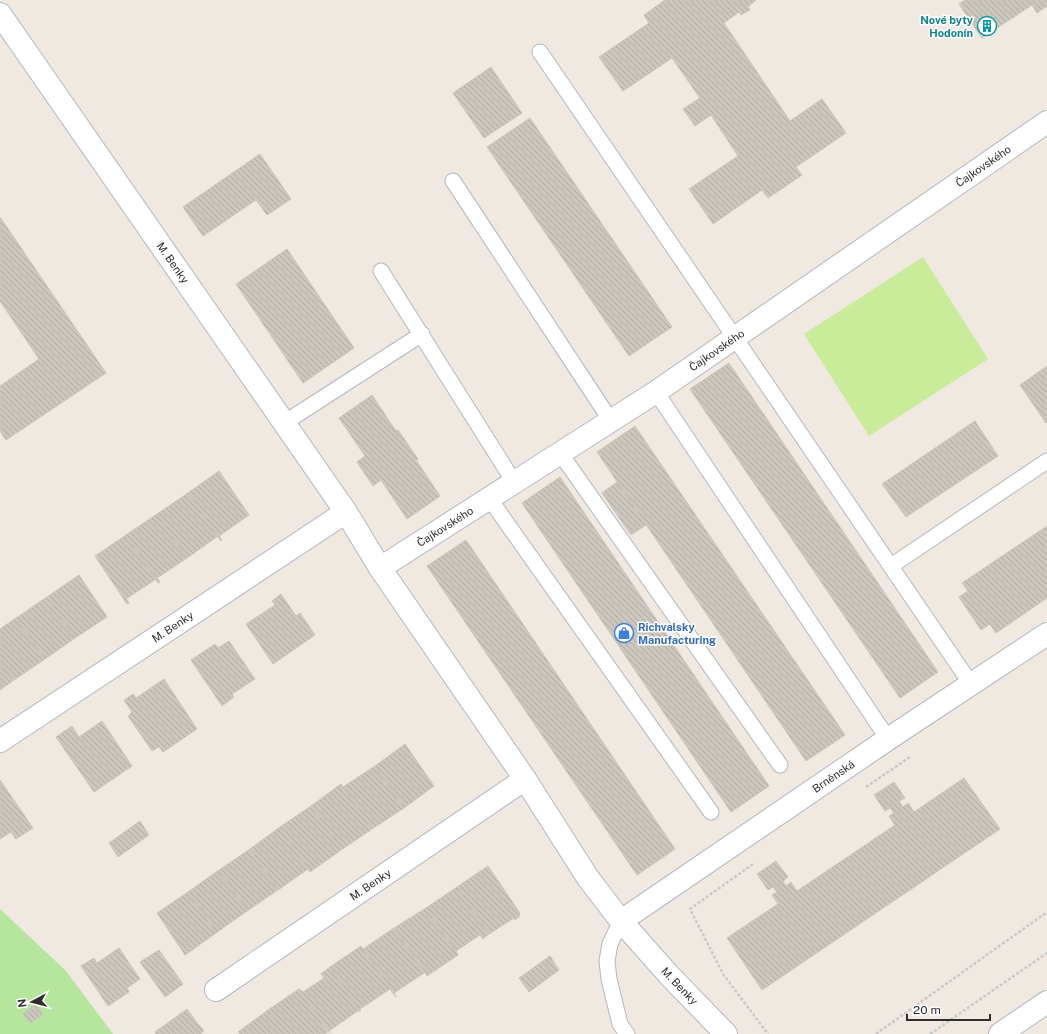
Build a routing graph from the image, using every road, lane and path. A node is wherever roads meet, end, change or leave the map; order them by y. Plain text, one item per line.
1 (0, 14) edge
2 (540, 52) dead end
3 (1047, 122) edge
4 (453, 181) dead end
5 (381, 271) dead end
6 (422, 334) junction
7 (734, 338) junction
8 (656, 392) junction
9 (611, 421) junction
10 (284, 423) junction
11 (560, 453) junction
12 (1047, 461) edge
13 (514, 482) junction
14 (490, 498) junction
15 (346, 512) junction
16 (891, 566) junction
17 (380, 568) junction
18 (1047, 634) edge
19 (971, 684) junction
20 (888, 739) junction
21 (0, 741) edge
22 (780, 765) dead end
23 (525, 779) junction
24 (711, 812) dead end
25 (690, 910) dead end
26 (1047, 912) edge
27 (621, 921) junction
28 (1047, 954) edge
29 (216, 990) dead end
30 (1047, 1002) edge
31 (627, 1034) edge
32 (726, 1034) edge
33 (768, 1034) edge
34 (876, 1034) edge
35 (930, 1034) edge
36 (1000, 1034) edge

1 - 10 street, M. Benky
2 - 7 lane
3 - 7 street, Čajkovského
4 - 9 lane
5 - 6 lane
6 - 10 lane
6 - 13 lane
7 - 8 street, Čajkovského
7 - 16 lane
8 - 9 street, Čajkovského
8 - 20 lane
9 - 11 street, Čajkovského
10 - 15 street, M. Benky
11 - 13 street, Čajkovského
11 - 22 lane
12 - 16 lane
13 - 14 street, Čajkovského
14 - 17 street, Čajkovského
14 - 24 lane
15 - 17 street, M. Benky
15 - 21 street, M. Benky
16 - 19 lane
17 - 23 street, M. Benky
18 - 19 street, Brněnská
19 - 20 street, Brněnská
20 - 27 street, Brněnská
23 - 27 street, M. Benky
23 - 29 street, M. Benky
25 - 33 path
26 - 34 path
27 - 31 lane
27 - 32 street, M. Benky
28 - 35 path
30 - 36 street

